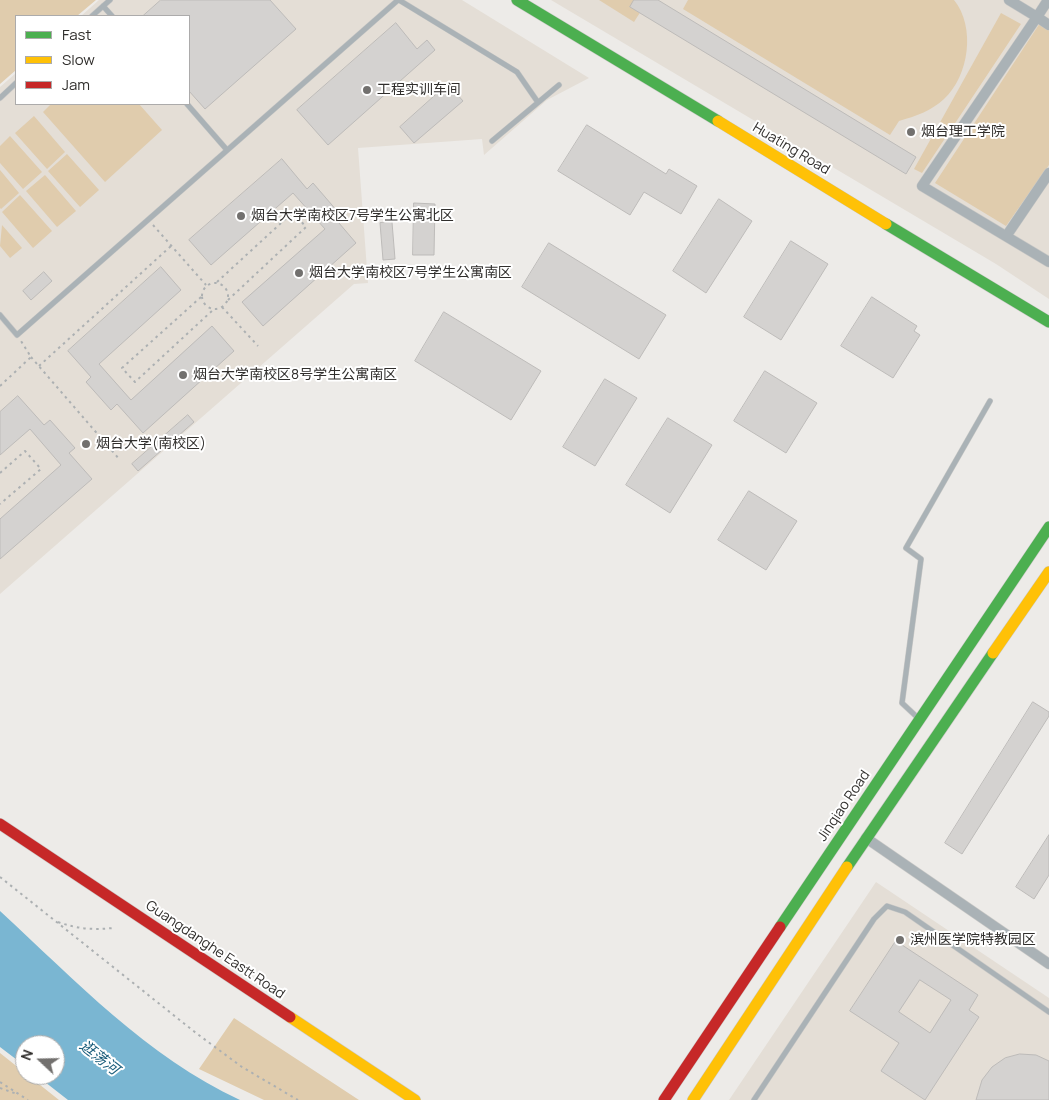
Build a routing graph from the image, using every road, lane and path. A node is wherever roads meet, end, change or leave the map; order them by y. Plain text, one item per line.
1 (110, 0) edge
2 (398, 0) edge
3 (517, 0) edge
4 (1009, 0) edge
5 (1048, 0) edge
6 (103, 6) junction
7 (93, 15) edge
8 (111, 15) edge
9 (1037, 17) junction
10 (1049, 25) edge
11 (15, 84) edge
12 (559, 86) dead end
13 (0, 98) edge
14 (537, 101) junction
15 (188, 105) edge
16 (492, 142) dead end
17 (227, 150) junction
18 (1049, 173) edge
19 (148, 220) junction
20 (1007, 235) junction
21 (171, 246) junction
22 (1049, 262) edge
23 (217, 282) junction
24 (206, 285) junction
25 (201, 297) junction
26 (228, 300) junction
27 (222, 306) junction
28 (214, 309) junction
29 (0, 315) edge
30 (1049, 322) edge
31 (17, 335) junction
32 (258, 346) dead end
33 (31, 357) junction
34 (39, 366) junction
35 (0, 386) edge
36 (990, 401) dead end
37 (120, 460) dead end
38 (0, 473) edge
39 (0, 504) edge
40 (1049, 527) edge
41 (1049, 572) edge
42 (920, 720) junction
43 (0, 824) edge
44 (866, 838) junction
45 (0, 877) edge
46 (56, 922) junction
47 (113, 928) dead end
48 (1049, 964) edge
49 (1049, 1012) edge
50 (0, 1082) edge
51 (0, 1088) edge
52 (22, 1096) junction
53 (28, 1100) edge
54 (298, 1100) edge
55 (414, 1100) edge
56 (664, 1100) edge
57 (693, 1100) edge
58 (754, 1100) edge

1 - 6 lane
2 - 14 lane
2 - 17 lane
3 - 30 street, Huating Road
4 - 9 street
5 - 9 street
6 - 7 lane
6 - 8 lane
9 - 10 street
9 - 20 street
11 - 13 lane
12 - 14 lane
14 - 16 lane
15 - 17 lane
17 - 19 lane
18 - 20 street
19 - 21 path
19 - 31 lane
20 - 22 street
21 - 24 path
21 - 34 path
23 - 24 path
23 - 26 path
23 - 26 path
24 - 25 path
25 - 28 path
25 - 28 path
26 - 27 path
27 - 28 path
27 - 32 path
29 - 31 lane
31 - 33 path
33 - 34 path
33 - 35 path
34 - 37 path
36 - 42 lane
38 - 39 path
40 - 42 street, Jinqiao Road
41 - 44 street
42 - 56 street, Jinqiao Road
43 - 55 street, Guangdanghe Eastt Road
44 - 48 street
44 - 57 street
45 - 46 path
46 - 47 path
46 - 54 path
49 - 58 lane
50 - 52 path
51 - 52 path
52 - 53 path

